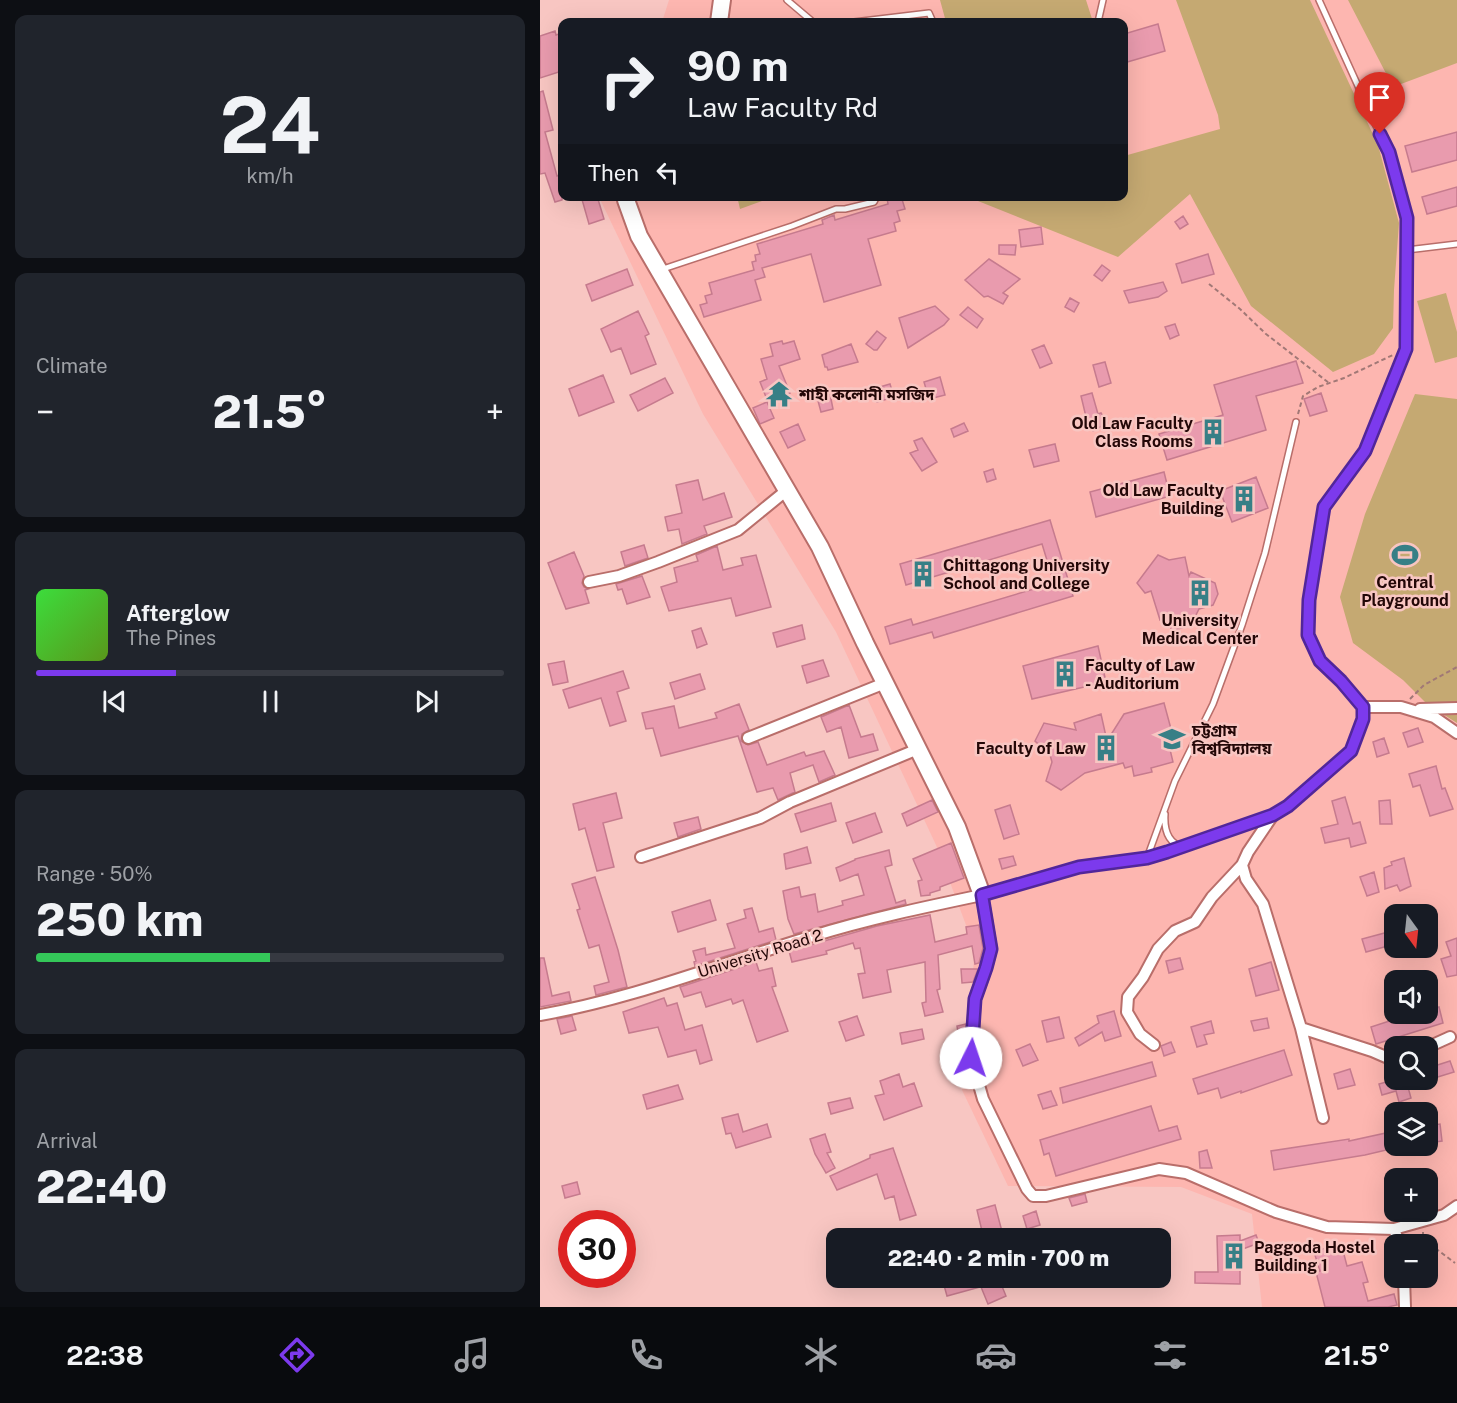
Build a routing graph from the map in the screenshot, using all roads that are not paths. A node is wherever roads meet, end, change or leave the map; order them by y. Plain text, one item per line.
1 (722, 0) edge
2 (787, 0) edge
3 (1103, 0) edge
4 (1319, 0) edge
5 (720, 18) edge
6 (808, 18) edge
7 (887, 18) edge
8 (931, 18) edge
9 (1099, 18) edge
10 (626, 201) edge
11 (874, 201) edge
12 (1457, 244) edge
13 (1407, 250) junction
14 (659, 271) junction
15 (1296, 422) road end
16 (787, 490) junction
17 (589, 582) dead end
18 (885, 683) junction
19 (1363, 707) junction
20 (1457, 708) edge
21 (1457, 733) edge
22 (748, 738) dead end
23 (918, 749) junction
24 (1166, 807) junction
25 (1273, 815) junction
26 (1188, 847) junction
27 (641, 857) dead end
28 (1147, 858) junction
29 (1242, 866) junction
30 (982, 895) junction
31 (540, 1015) edge
32 (1301, 1028) junction
33 (1450, 1037) dead end
34 (1438, 1042) edge
35 (1154, 1045) dead end
36 (1384, 1056) edge
37 (1323, 1118) dead end
38 (1457, 1206) edge
39 (1394, 1229) junction
40 (1396, 1234) edge
41 (1404, 1288) edge
42 (1405, 1307) edge

1 - 5 street
2 - 6 lane
3 - 9 lane
4 - 13 lane
7 - 8 lane
10 - 14 street
11 - 14 lane
12 - 13 lane
13 - 19 lane
14 - 16 street
15 - 24 lane
16 - 17 street
16 - 18 street
18 - 22 street
18 - 23 street
19 - 20 street
19 - 21 street
19 - 25 lane
23 - 27 street
23 - 30 street
24 - 26 lane
24 - 28 lane
25 - 26 lane
25 - 29 street
26 - 28 lane
28 - 30 lane
29 - 32 street
29 - 35 street
30 - 31 street, University Road 2
30 - 39 street
32 - 36 street
32 - 37 street
33 - 34 street
38 - 39 street
39 - 40 street
41 - 42 street

